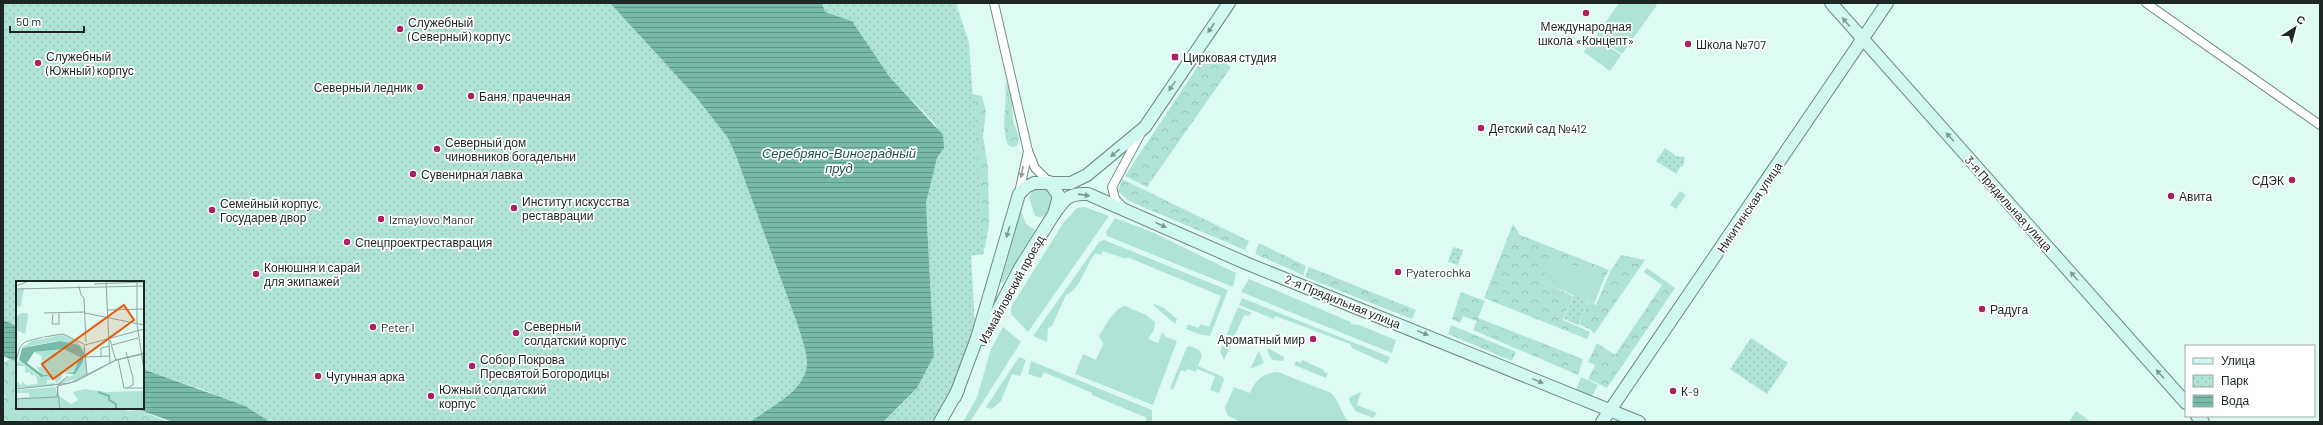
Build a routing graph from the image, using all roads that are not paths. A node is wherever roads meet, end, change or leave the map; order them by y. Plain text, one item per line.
1 (994, 3) edge
2 (1228, 3) edge
3 (1831, 3) edge
4 (1887, 3) edge
5 (2146, 3) edge
6 (1863, 39) junction
7 (2320, 125) edge
8 (1145, 127) junction
9 (1028, 151) junction
10 (1049, 182) junction
11 (1019, 194) junction
12 (1125, 210) junction
13 (1054, 214) junction
14 (955, 397) junction
15 (2185, 402) edge
16 (1610, 416) edge
17 (940, 422) edge
18 (1602, 422) edge
19 (1639, 422) edge

1 - 9 street
2 -> 8 street
6 -> 3 street, 3-я Прядильная улица
4 - 6 street, Никитинская улица
5 - 7 street
15 -> 6 street, 3-я Прядильная улица
6 - 16 street, Никитинская улица
8 -> 10 street
8 - 12 street
9 - 10 street
9 -> 11 street, Измайловский проезд
10 - 11 street
10 - 13 street, Измайловский проезд
11 -> 14 street, Измайловский проезд
13 -> 12 street, 2-я Прядильная улица
12 -> 16 street, 2-я Прядильная улица
13 - 14 street, Измайловский проезд
14 - 17 street, Измайловский проезд
16 - 18 street, Никитинская улица
16 - 19 street, 2-я Прядильная улица

